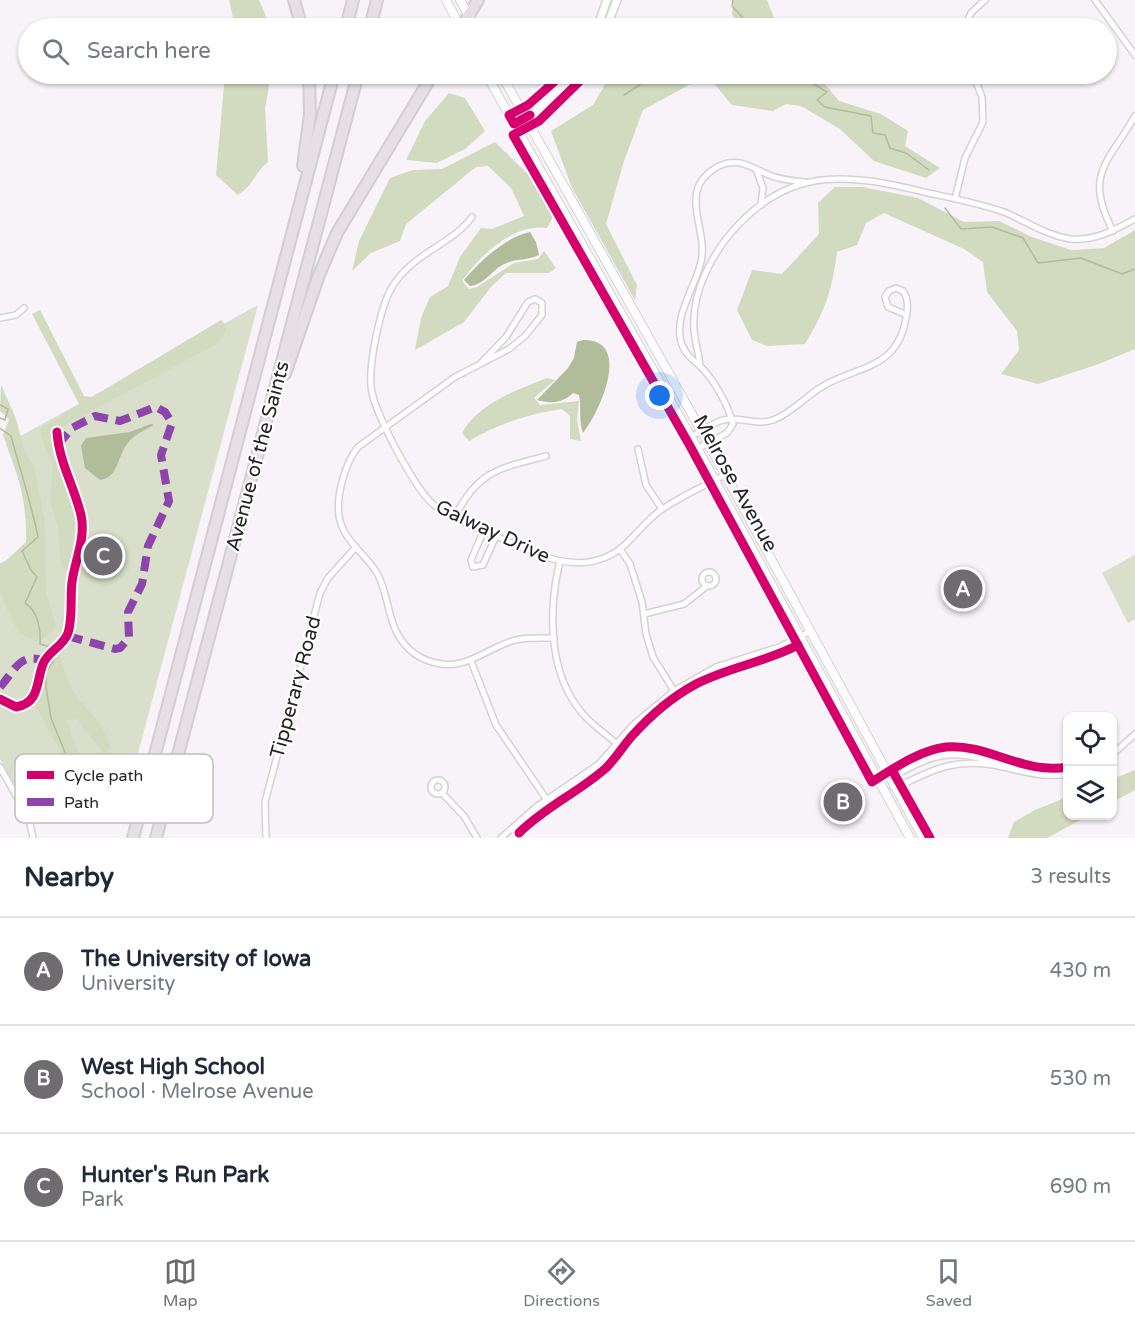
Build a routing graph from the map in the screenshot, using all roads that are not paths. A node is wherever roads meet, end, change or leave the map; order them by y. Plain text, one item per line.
1 (294, 0) edge
2 (353, 0) edge
3 (377, 0) edge
4 (446, 0) edge
5 (460, 0) edge
6 (478, 0) edge
7 (607, 0) edge
8 (616, 0) edge
9 (985, 0) edge
10 (1095, 0) edge
11 (469, 16) joint
12 (299, 18) edge
13 (348, 18) edge
14 (372, 18) edge
15 (456, 18) edge
16 (601, 18) edge
17 (610, 18) edge
18 (969, 18) edge
19 (1108, 18) edge
20 (1117, 30) edge
21 (1135, 55) edge
22 (309, 84) edge
23 (331, 84) edge
24 (355, 84) edge
25 (427, 84) edge
26 (492, 84) edge
27 (506, 84) edge
28 (551, 84) edge
29 (565, 84) edge
30 (977, 84) edge
31 (520, 109) junction
32 (509, 115) junction
33 (1135, 116) edge
34 (525, 118) junction
35 (514, 124) junction
36 (756, 169) junction
37 (807, 183) junction
38 (955, 199) junction
39 (761, 205) junction
40 (472, 218) dead end
41 (1135, 219) edge
42 (1113, 231) junction
43 (699, 270) junction
44 (706, 272) junction
45 (24, 308) dead end
46 (907, 315) junction
47 (0, 318) edge
48 (514, 326) junction
49 (525, 336) junction
50 (695, 338) junction
51 (681, 340) junction
52 (481, 363) junction
53 (700, 366) junction
54 (256, 372) junction
55 (731, 419) junction
56 (387, 426) junction
57 (701, 431) junction
58 (690, 437) junction
59 (708, 443) junction
60 (260, 448) junction
61 (638, 449) dead end
62 (697, 449) junction
63 (546, 456) dead end
64 (725, 475) junction
65 (714, 480) junction
66 (662, 509) junction
67 (455, 517) junction
68 (484, 530) junction
69 (496, 536) junction
70 (356, 547) junction
71 (620, 549) junction
72 (560, 561) junction
73 (707, 586) dead end
74 (644, 614) junction
75 (811, 631) junction
76 (800, 637) junction
77 (554, 638) junction
78 (471, 661) junction
79 (674, 691) junction
80 (1135, 734) edge
81 (617, 744) junction
82 (1117, 751) edge
83 (155, 754) edge
84 (178, 754) edge
85 (1000, 766) junction
86 (0, 767) edge
87 (1063, 774) edge
88 (890, 778) junction
89 (896, 788) junction
90 (442, 793) dead end
91 (15, 794) edge
92 (547, 800) junction
93 (30, 823) edge
94 (137, 823) edge
95 (160, 823) edge
96 (33, 838) edge
97 (133, 838) edge
98 (156, 838) edge
99 (266, 838) edge
100 (477, 838) edge
101 (501, 838) edge
102 (910, 838) edge
103 (923, 838) edge

1 - 12 highway
2 - 13 highway
3 - 14 highway
4 - 15 main road
5 - 11 main road
6 - 11 highway
7 - 16 street
8 - 17 street
9 - 18 street
10 - 19 street
20 - 21 street
22 - 54 highway
23 - 54 highway, Avenue of the Saints
24 - 60 highway, Avenue of the Saints
25 - 60 highway
26 - 32 main road, Melrose Avenue
27 - 31 main road, Melrose Avenue
28 - 31 street
29 - 34 street
30 - 38 street
31 - 32 street
31 - 34 main road, Melrose Avenue
32 - 35 main road, Melrose Avenue
33 - 42 street
34 - 35 street
34 - 57 main road, Melrose Avenue
35 - 58 main road, Melrose Avenue
36 - 37 street
36 - 39 street
36 - 43 street
37 - 38 street
37 - 39 street
38 - 42 street
39 - 44 street
40 - 56 street, Galway Drive
41 - 42 street
43 - 44 street
43 - 51 street
44 - 50 street
45 - 47 street
46 - 46 street
46 - 55 street
48 - 49 street
48 - 49 street
48 - 52 street
49 - 52 street
50 - 51 street
50 - 53 street
51 - 53 street
52 - 56 street
53 - 55 street
54 - 83 highway, Avenue of the Saints
55 - 57 street
55 - 59 street
56 - 67 street, Galway Drive
56 - 70 street
57 - 58 street
57 - 59 main road, Melrose Avenue
58 - 62 main road, Melrose Avenue
59 - 62 street
59 - 64 main road, Melrose Avenue
60 - 84 highway, Avenue of the Saints
61 - 66 street
62 - 65 main road, Melrose Avenue
63 - 67 street
64 - 65 street, Galway Drive
64 - 75 main road, Melrose Avenue
65 - 66 street, Galway Drive
65 - 76 main road, Melrose Avenue
66 - 71 street, Galway Drive
67 - 68 street, Galway Drive
68 - 69 street, Galway Drive
68 - 69 street
69 - 72 street, Galway Drive
70 - 78 street
70 - 99 street, Tipperary Road
71 - 72 street, Galway Drive
71 - 74 street
72 - 77 street
73 - 74 street
74 - 79 street
75 - 76 street
75 - 88 main road, Melrose Avenue
76 - 79 street
76 - 102 main road, Melrose Avenue
77 - 78 street
77 - 81 street
78 - 92 street
79 - 81 street
80 - 82 street
81 - 92 street
85 - 87 street
85 - 88 street
85 - 89 street
86 - 91 street
88 - 89 main road, Melrose Avenue
89 - 103 main road, Melrose Avenue
90 - 100 street
92 - 101 street
93 - 96 street
94 - 97 highway, Avenue of the Saints
95 - 98 highway, Avenue of the Saints

